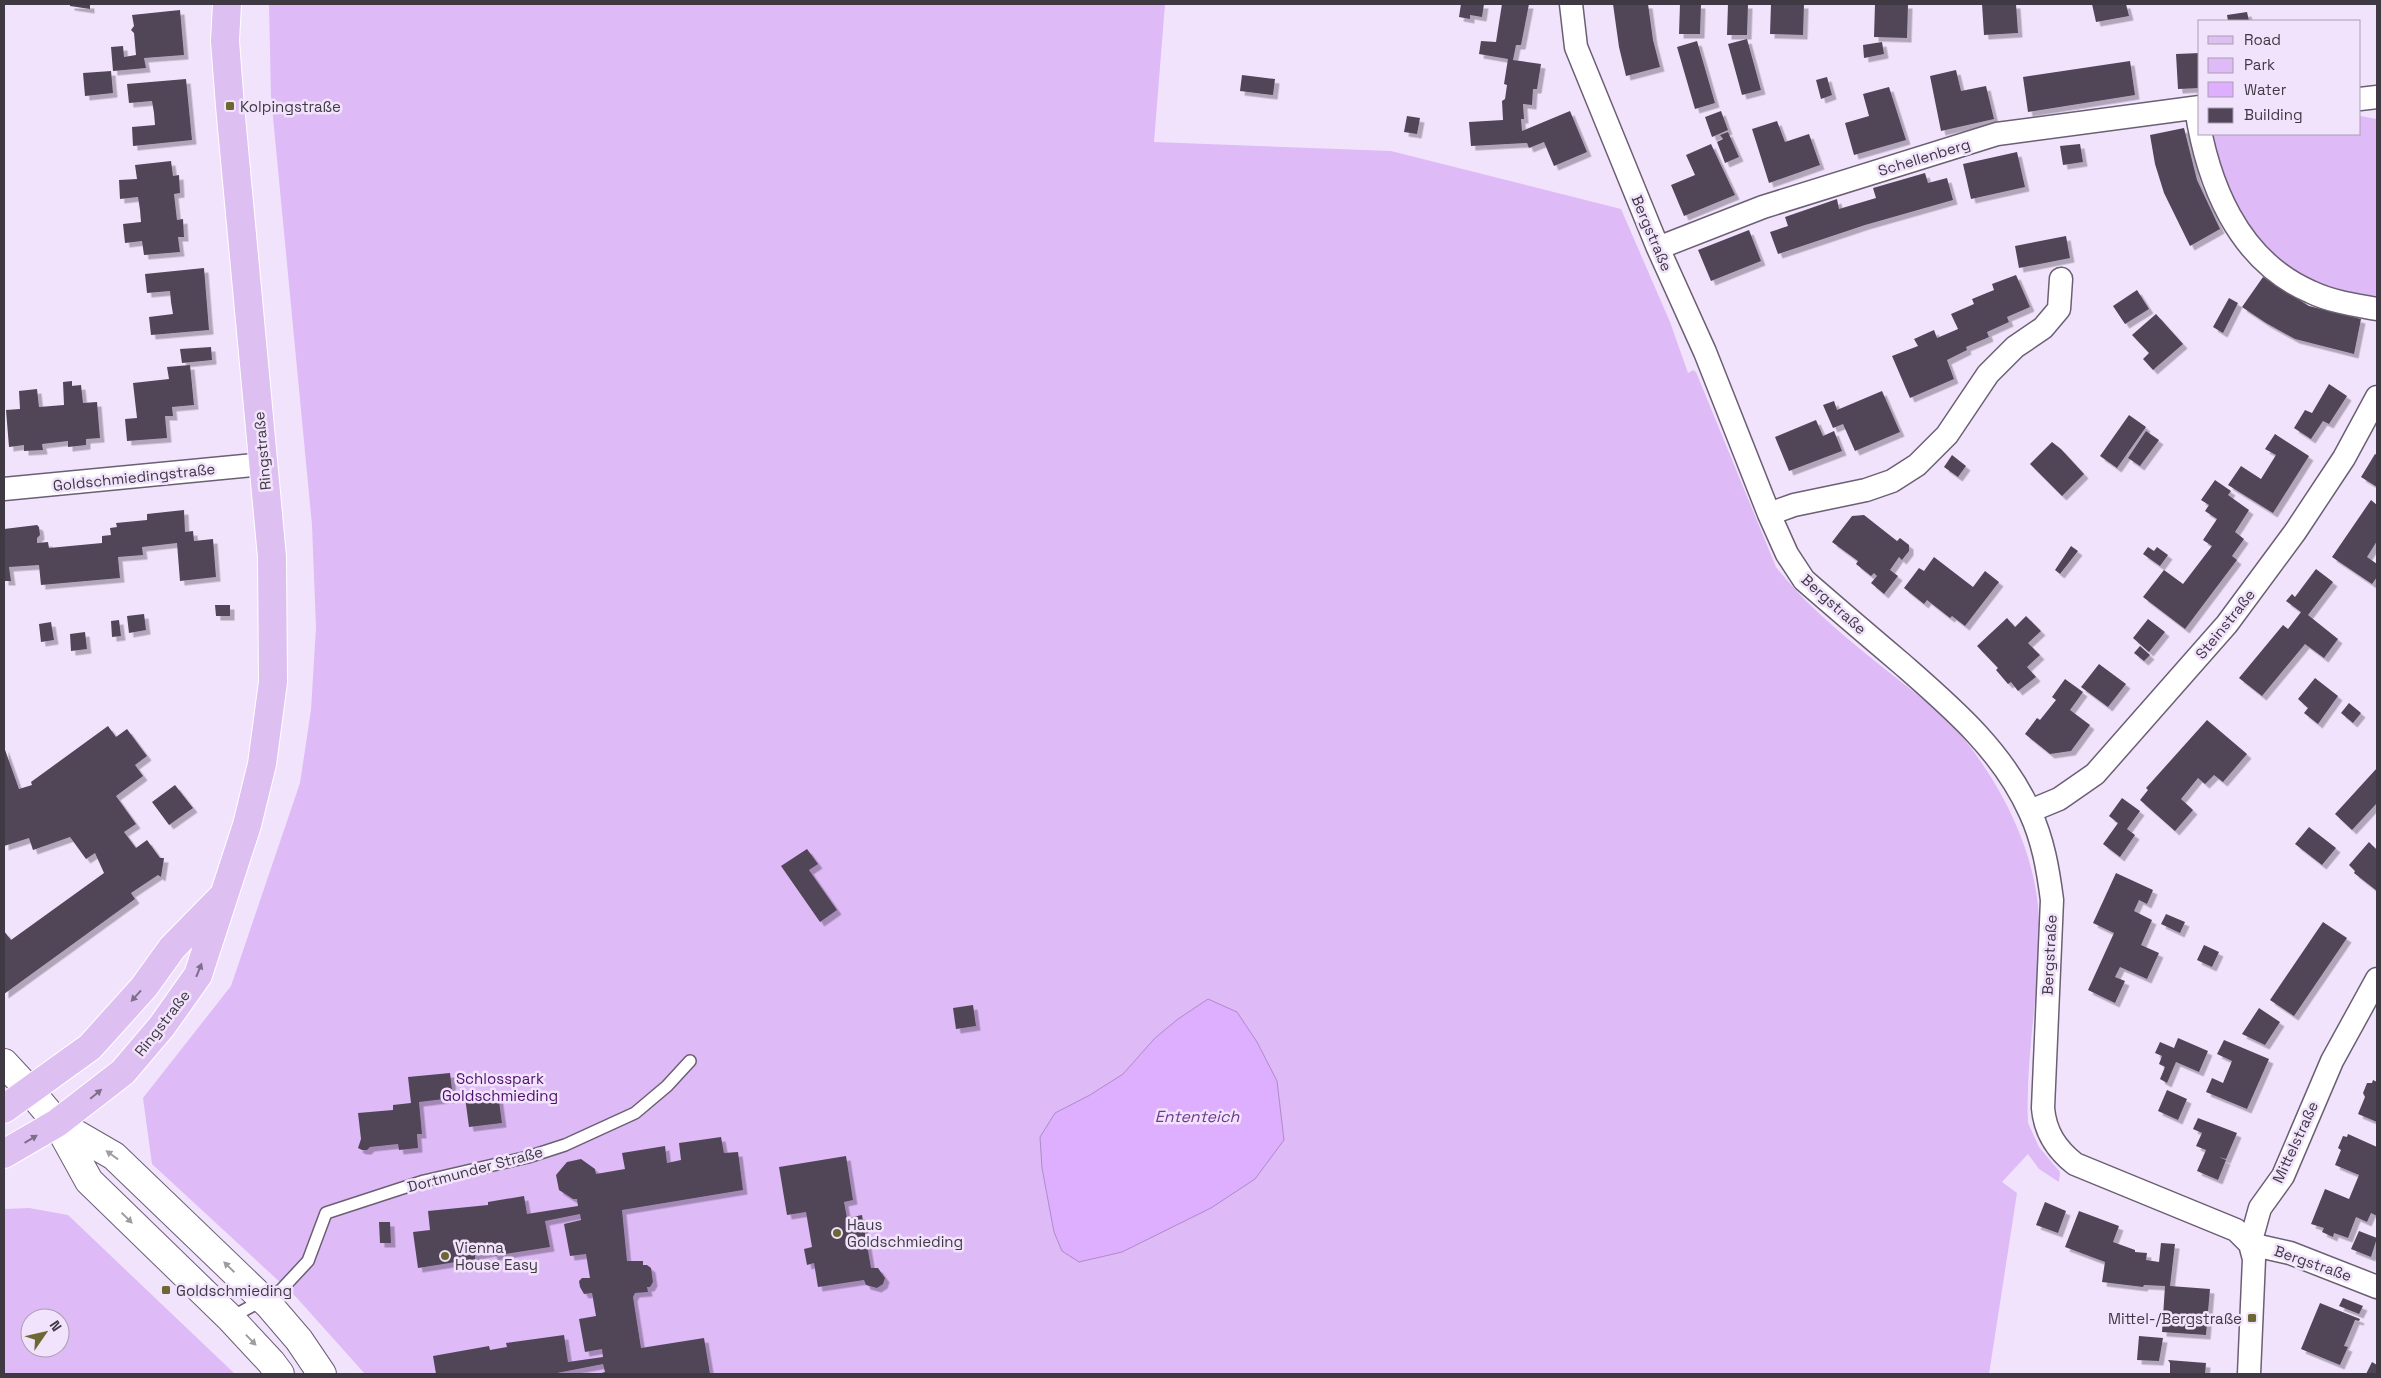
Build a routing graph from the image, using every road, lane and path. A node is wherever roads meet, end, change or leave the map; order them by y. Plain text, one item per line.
1 (227, 4) edge
2 (1571, 4) edge
3 (2377, 98) edge
4 (2361, 99) edge
5 (2198, 108) edge
6 (2200, 135) edge
7 (1658, 248) junction
8 (2061, 279) dead end
9 (2377, 309) edge
10 (2377, 397) edge
11 (264, 464) junction
12 (4, 489) edge
13 (1768, 514) junction
14 (2030, 811) junction
15 (225, 894) junction
16 (2377, 978) edge
17 (690, 1061) dead end
18 (4, 1063) edge
19 (31, 1092) junction
20 (4, 1110) edge
21 (57, 1123) junction
22 (4, 1154) edge
23 (2250, 1244) junction
24 (2377, 1287) edge
25 (265, 1293) junction
26 (230, 1318) junction
27 (280, 1374) edge
28 (322, 1374) edge
29 (2249, 1374) edge

1 - 11 main road, Ringstraße
2 - 7 street, Bergstraße
3 - 4 street
5 - 7 street, Schellenberg
6 - 9 street
7 - 13 street, Bergstraße
8 - 13 street
10 - 14 street, Steinstraße
11 - 12 street, Goldschmiedingstraße
11 - 15 main road, Ringstraße
13 - 14 street, Bergstraße
14 - 23 street, Bergstraße
15 -> 19 main road, Ringstraße
21 -> 15 main road, Ringstraße
16 - 23 street, Mittelstraße
17 - 25 lane, Dortmunder Straße
18 - 19 main road
19 - 20 main road, Ringstraße
19 - 21 main road
22 -> 21 main road, Ringstraße
25 -> 21 main road
21 -> 26 main road
23 - 24 street, Bergstraße
23 - 29 street, Mittelstraße
25 - 26 lane
25 - 28 main road
26 -> 27 main road

